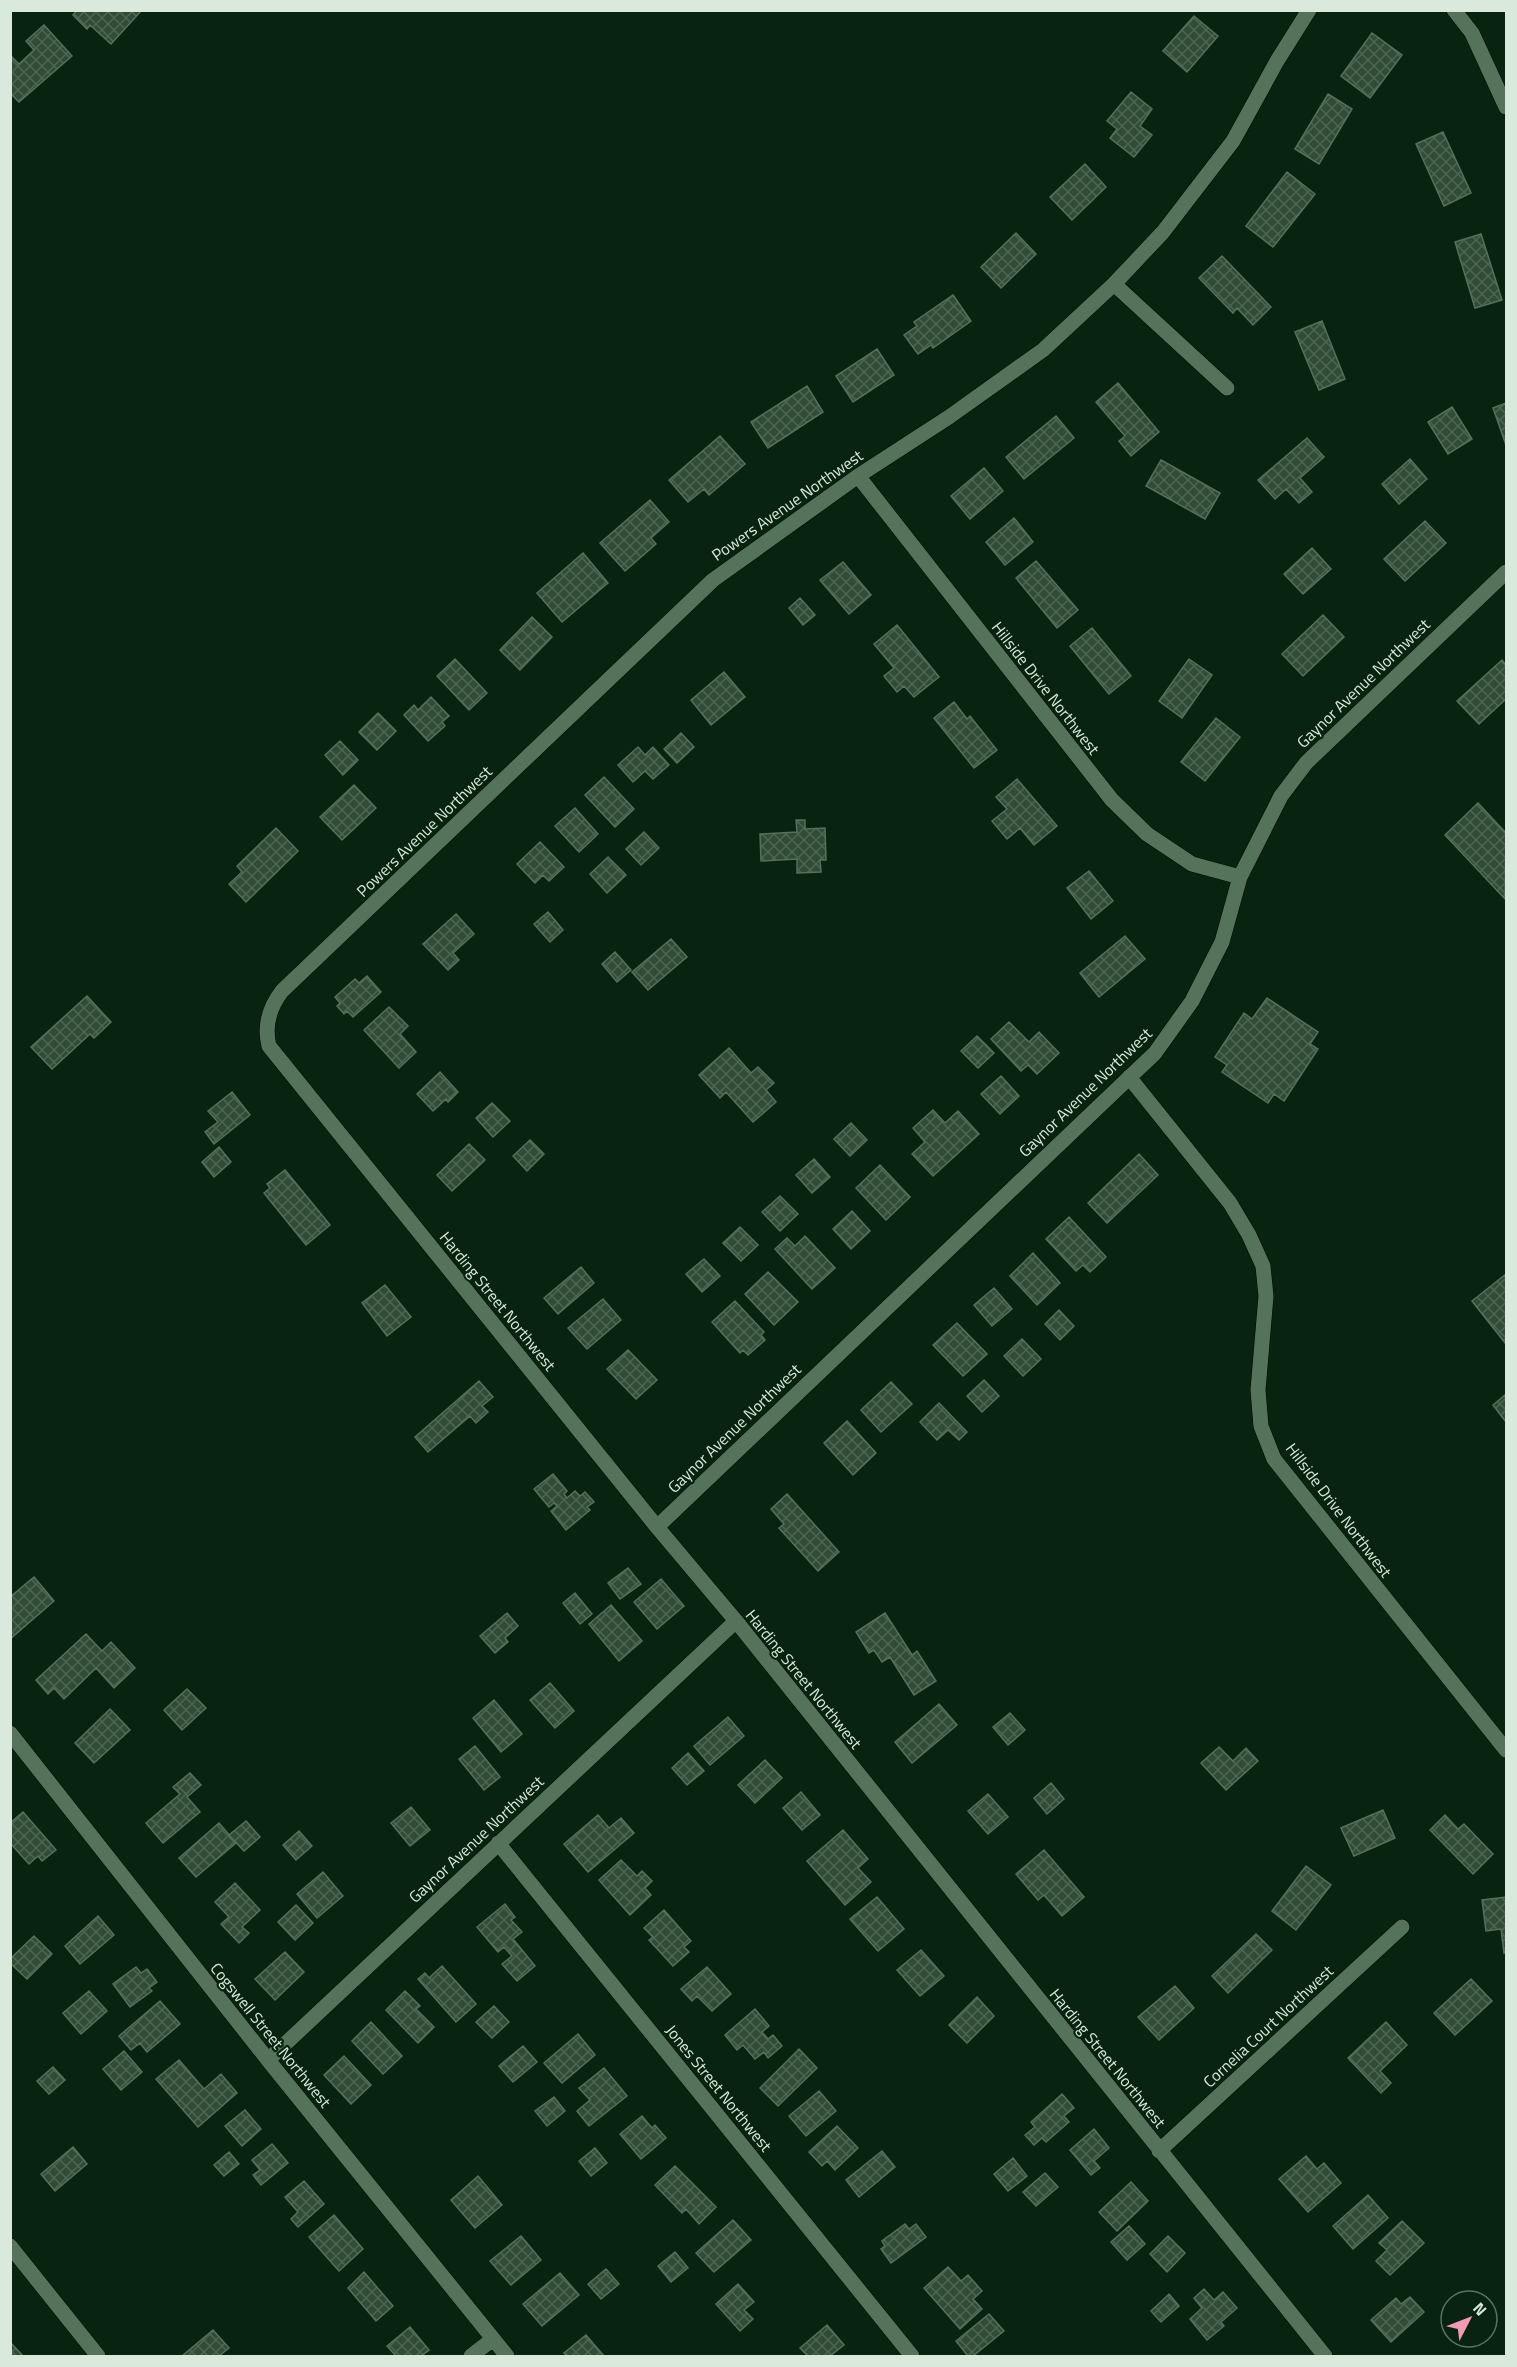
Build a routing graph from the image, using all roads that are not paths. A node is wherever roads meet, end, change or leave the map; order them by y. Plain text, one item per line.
1 (1309, 10) edge
2 (1454, 10) edge
3 (1506, 107) edge
4 (1114, 284) junction
5 (1227, 388) dead end
6 (858, 476) junction
7 (1506, 572) edge
8 (1240, 877) junction
9 (267, 1020) joint
10 (1129, 1077) junction
11 (657, 1527) junction
12 (736, 1621) junction
13 (10, 1733) edge
14 (1506, 1750) edge
15 (498, 1843) junction
16 (1402, 1927) dead end
17 (268, 2060) junction
18 (1160, 2151) junction
19 (10, 2246) edge
20 (493, 2339) junction
21 (98, 2356) edge
22 (471, 2356) edge
23 (507, 2356) edge
24 (912, 2356) edge
25 (1325, 2356) edge

1 - 4 street, Powers Avenue Northwest
2 - 3 street
4 - 5 street
4 - 6 street, Powers Avenue Northwest
6 - 8 street, Hillside Drive Northwest
6 - 9 street, Powers Avenue Northwest
7 - 8 street, Gaynor Avenue Northwest
8 - 10 street, Gaynor Avenue Northwest
9 - 11 street, Harding Street Northwest
10 - 11 street, Gaynor Avenue Northwest
10 - 14 street, Hillside Drive Northwest
11 - 12 street, Harding Street Northwest
12 - 15 street, Gaynor Avenue Northwest
12 - 18 street, Harding Street Northwest
13 - 17 street, Cogswell Street Northwest
15 - 17 street, Gaynor Avenue Northwest
15 - 24 street, Jones Street Northwest
16 - 18 street, Cornelia Court Northwest
17 - 20 street, Cogswell Street Northwest
18 - 25 street, Harding Street Northwest
19 - 21 street
20 - 22 street
20 - 23 street, Cogswell Street Northwest

